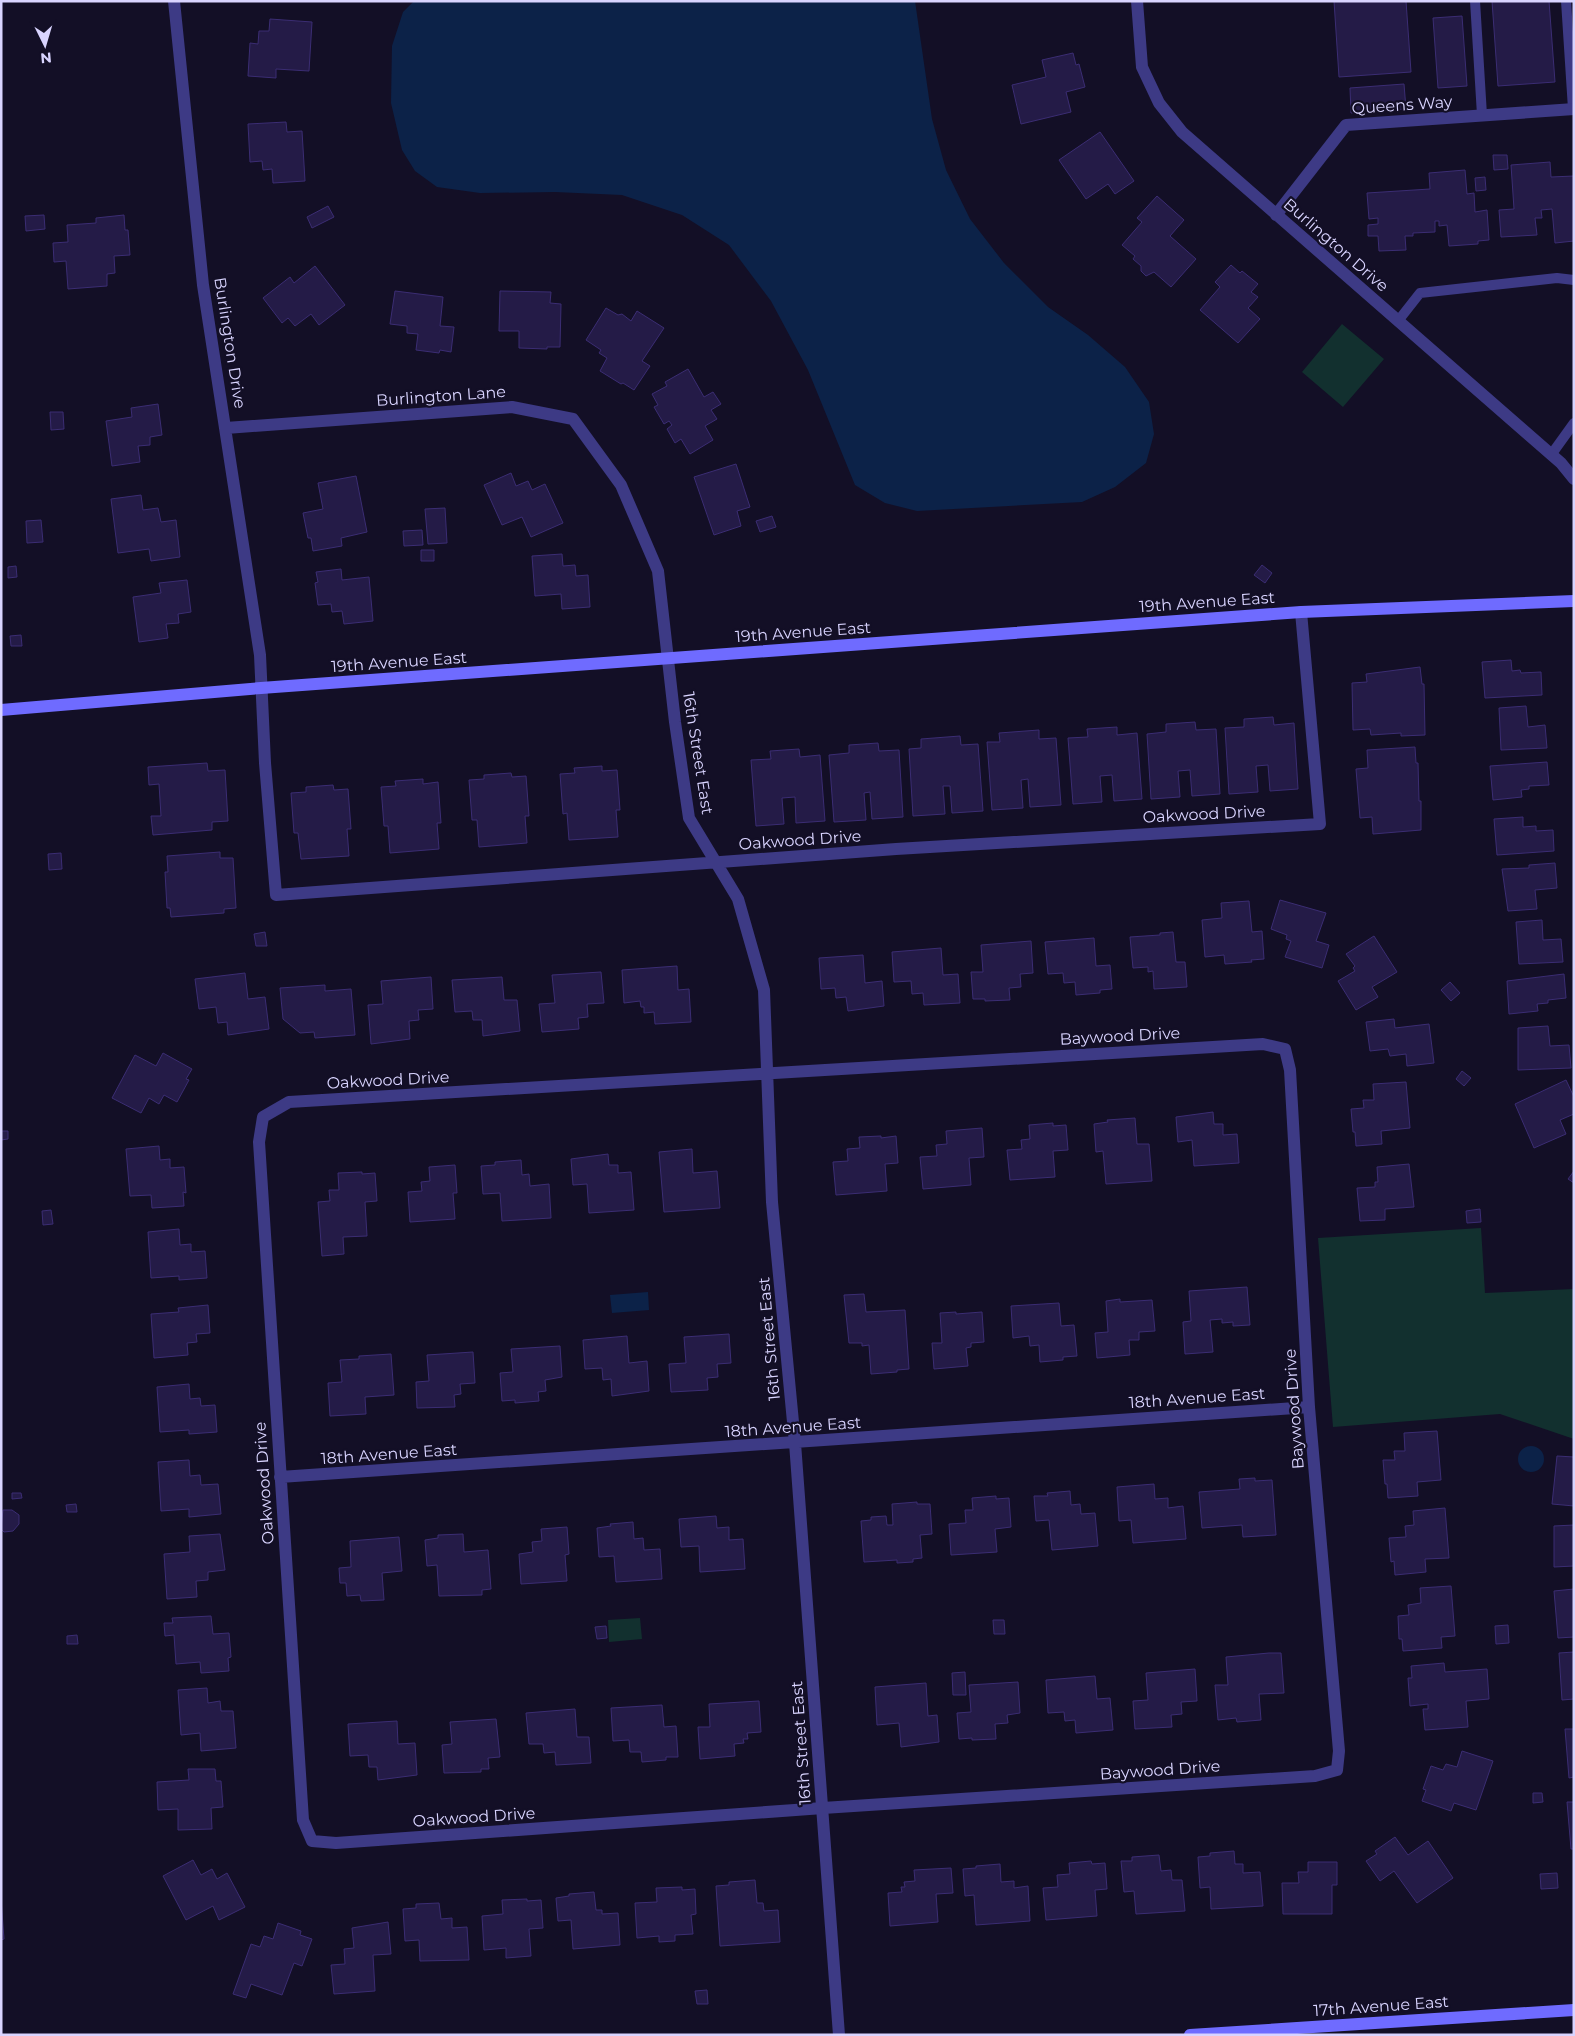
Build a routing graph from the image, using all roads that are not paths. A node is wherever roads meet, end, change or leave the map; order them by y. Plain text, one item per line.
1 (174, 1) edge
2 (1137, 1) edge
3 (1475, 1) edge
4 (1566, 1) edge
5 (1573, 109) edge
6 (1482, 115) junction
7 (1276, 215) junction
8 (1574, 280) edge
9 (1398, 321) junction
10 (1574, 424) edge
11 (226, 428) junction
12 (1551, 455) junction
13 (1574, 479) edge
14 (1574, 601) edge
15 (1301, 612) junction
16 (668, 658) junction
17 (262, 688) junction
18 (1, 710) edge
19 (716, 862) junction
20 (767, 1074) junction
21 (1309, 1407) junction
22 (795, 1443) junction
23 (280, 1477) junction
24 (823, 1808) junction
25 (1574, 2010) edge
26 (839, 2035) edge
27 (1190, 2035) edge

1 - 11 street, Burlington Drive
2 - 7 street, Burlington Drive
3 - 6 lane
4 - 5 lane
5 - 6 street, Queens Way
6 - 7 street, Queens Way
7 - 9 street, Burlington Drive
8 - 9 lane
9 - 12 street, Burlington Drive
10 - 12 lane
11 - 16 street, Burlington Lane
11 - 17 street, Burlington Drive
12 - 13 street, Burlington Drive
14 - 15 street, 19th Avenue East
15 - 16 street, 19th Avenue East
15 - 19 street, Oakwood Drive
16 - 17 street, 19th Avenue East
16 - 19 street, 16th Street East
17 - 18 street, 19th Avenue East
17 - 19 street, Oakwood Drive
19 - 20 street, 16th Street East
20 - 21 street, Baywood Drive
20 - 22 street, 16th Street East
20 - 23 street, Oakwood Drive
21 - 22 street, 18th Avenue East
21 - 24 street, Baywood Drive
22 - 23 street, 18th Avenue East
22 - 24 street, 16th Street East
23 - 24 street, Oakwood Drive
24 - 26 street, 16th Street East
25 - 27 street, 17th Avenue East

